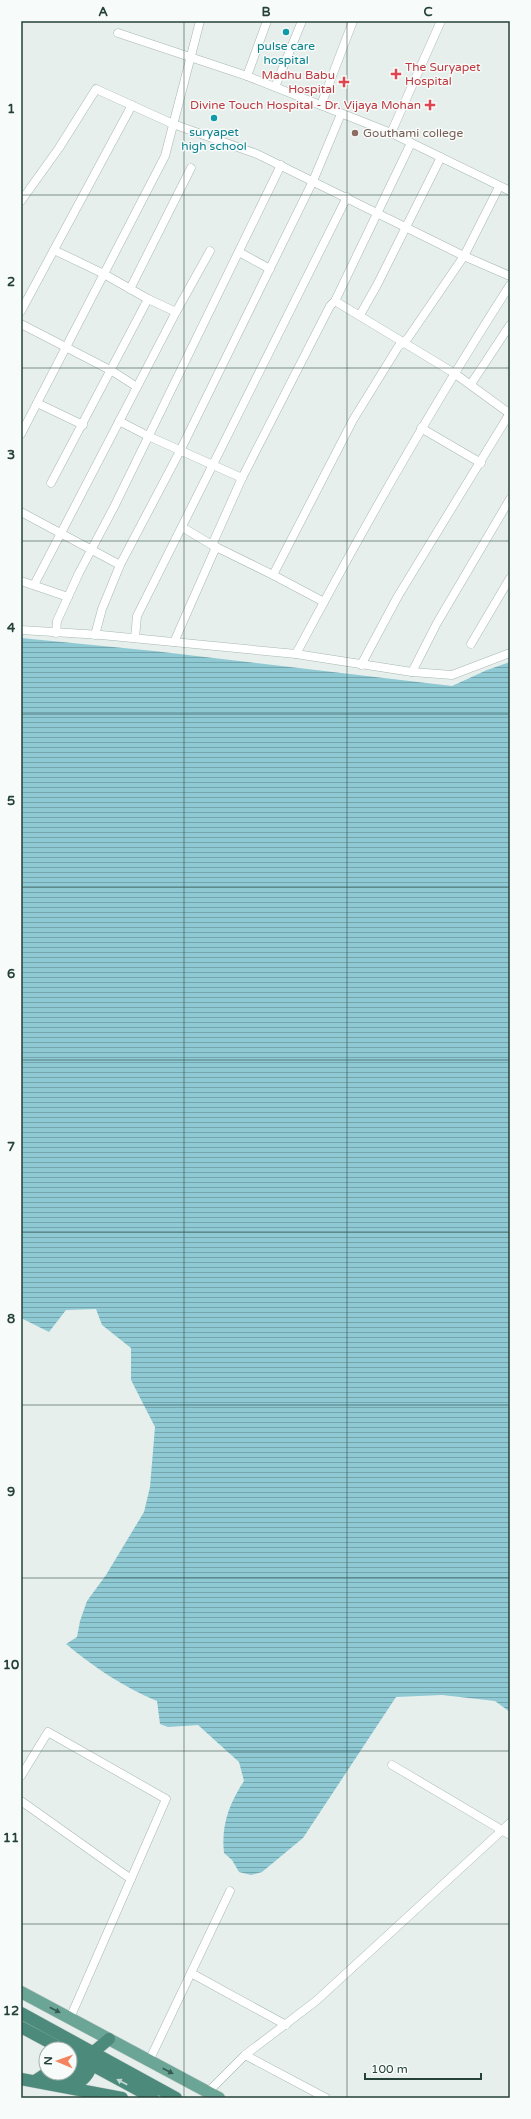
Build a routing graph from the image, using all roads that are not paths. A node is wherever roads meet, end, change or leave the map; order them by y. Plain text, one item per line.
1 (200, 21) edge
2 (267, 21) edge
3 (302, 21) edge
4 (353, 21) edge
5 (441, 21) edge
6 (118, 34) dead end
7 (190, 56) junction
8 (247, 76) junction
9 (275, 87) junction
10 (132, 105) junction
11 (320, 105) junction
12 (341, 114) junction
13 (173, 124) junction
14 (391, 133) junction
15 (411, 143) junction
16 (440, 157) junction
17 (281, 165) junction
18 (191, 168) dead end
19 (313, 181) junction
20 (499, 187) junction
21 (510, 191) edge
22 (347, 197) junction
23 (21, 201) edge
24 (378, 213) junction
25 (406, 226) junction
26 (54, 250) junction
27 (210, 251) dead end
28 (239, 252) junction
29 (464, 256) junction
30 (270, 269) junction
31 (104, 274) junction
32 (510, 276) edge
33 (510, 285) edge
34 (130, 289) junction
35 (148, 299) junction
36 (335, 301) junction
37 (21, 311) edge
38 (176, 312) junction
39 (360, 315) junction
40 (21, 324) edge
41 (510, 325) edge
42 (402, 342) junction
43 (66, 346) junction
44 (112, 370) junction
45 (454, 373) junction
46 (471, 384) junction
47 (137, 386) junction
48 (37, 404) junction
49 (510, 413) edge
50 (119, 421) junction
51 (24, 423) edge
52 (83, 425) junction
53 (421, 428) junction
54 (21, 434) edge
55 (148, 436) junction
56 (180, 451) junction
57 (481, 463) junction
58 (213, 465) junction
59 (242, 478) junction
60 (52, 483) dead end
61 (510, 499) edge
62 (21, 512) edge
63 (182, 527) junction
64 (60, 533) junction
65 (214, 546) junction
66 (91, 549) junction
67 (120, 564) junction
68 (272, 575) junction
69 (510, 578) edge
70 (21, 581) edge
71 (34, 585) junction
72 (68, 597) junction
73 (324, 602) junction
74 (21, 630) edge
75 (56, 633) junction
76 (95, 634) junction
77 (135, 638) junction
78 (174, 642) junction
79 (471, 644) dead end
80 (510, 653) edge
81 (296, 654) junction
82 (361, 665) junction
83 (412, 672) junction
84 (392, 1765) dead end
85 (21, 1776) edge
86 (21, 1802) edge
87 (510, 1823) edge
88 (502, 1831) junction
89 (510, 1835) edge
90 (131, 1879) junction
91 (230, 1891) dead end
92 (191, 1972) junction
93 (21, 1992) edge
94 (21, 2013) edge
95 (70, 2018) junction
96 (286, 2025) junction
97 (21, 2027) edge
98 (109, 2039) junction
99 (47, 2041) edge
100 (38, 2043) edge
101 (94, 2053) junction
102 (245, 2055) junction
103 (78, 2057) edge
104 (149, 2061) junction
105 (88, 2063) junction
106 (21, 2079) edge
107 (36, 2081) junction
108 (59, 2087) junction
109 (208, 2092) junction
110 (98, 2093) junction
111 (112, 2098) edge
112 (122, 2098) edge
113 (153, 2098) edge
114 (176, 2098) edge
115 (219, 2098) edge
116 (326, 2098) edge

1 - 7 street
2 - 8 street
3 - 9 street
4 - 11 street
5 - 14 street
6 - 7 street
7 - 8 street
7 - 13 street
8 - 9 street
9 - 11 street
10 - 13 street
10 - 23 street
10 - 26 street
11 - 12 street
12 - 14 street
12 - 19 street
13 - 17 street
13 - 31 street
14 - 15 street
15 - 16 street
15 - 24 street
16 - 20 street
16 - 25 street
17 - 19 street
17 - 28 street
18 - 34 street
19 - 22 street
19 - 30 street
20 - 21 street
20 - 29 street
22 - 24 street
22 - 58 street
24 - 25 street
24 - 36 street
25 - 29 street
25 - 39 street
26 - 31 street
26 - 37 street
27 - 38 street
28 - 30 street
28 - 55 street
29 - 32 street
29 - 42 street
30 - 56 street
31 - 34 street
31 - 43 street
33 - 45 street
34 - 35 street
35 - 38 street
35 - 44 street
36 - 39 street
36 - 59 street
38 - 47 street
39 - 42 street
40 - 43 street
41 - 46 street
42 - 45 street
42 - 68 street
43 - 44 street
43 - 48 street
44 - 47 street
44 - 52 street
45 - 46 street
45 - 53 street
46 - 49 street
47 - 50 street
48 - 51 street
48 - 52 street
49 - 57 street
50 - 55 street
50 - 64 street
51 - 54 street
52 - 60 street
53 - 57 street
53 - 73 street
55 - 56 street
55 - 66 street
56 - 58 street
56 - 67 street
57 - 82 street
58 - 59 street
58 - 63 street
59 - 65 street
61 - 83 street
62 - 64 street
63 - 65 street
63 - 77 street
64 - 66 street
64 - 71 street
65 - 68 street
65 - 78 street
66 - 67 street
66 - 72 street
67 - 76 street
68 - 73 street
69 - 79 street
70 - 71 street
71 - 72 street
72 - 75 street
73 - 81 street
74 - 75 street
75 - 76 street
76 - 77 street
77 - 78 street
78 - 81 street
80 - 83 street
81 - 82 street
82 - 83 street
84 - 88 street
85 - 90 street
86 - 90 street
87 - 88 street
88 - 89 street
88 - 96 street
90 - 95 street
91 - 92 street
92 - 96 street
92 - 104 street
93 -> 95 main road
94 - 101 highway
95 - 98 main road
96 - 102 street
97 - 99 highway
97 - 100 highway
98 - 101 highway
98 - 104 main road
101 - 105 highway
101 - 114 highway
102 - 109 street
102 - 116 street
103 - 105 highway
104 -> 109 main road
105 - 107 highway
105 - 108 highway
113 -> 105 highway
106 - 107 highway
107 - 108 highway
108 - 110 highway
109 - 115 main road
110 - 111 main road
110 - 112 highway

